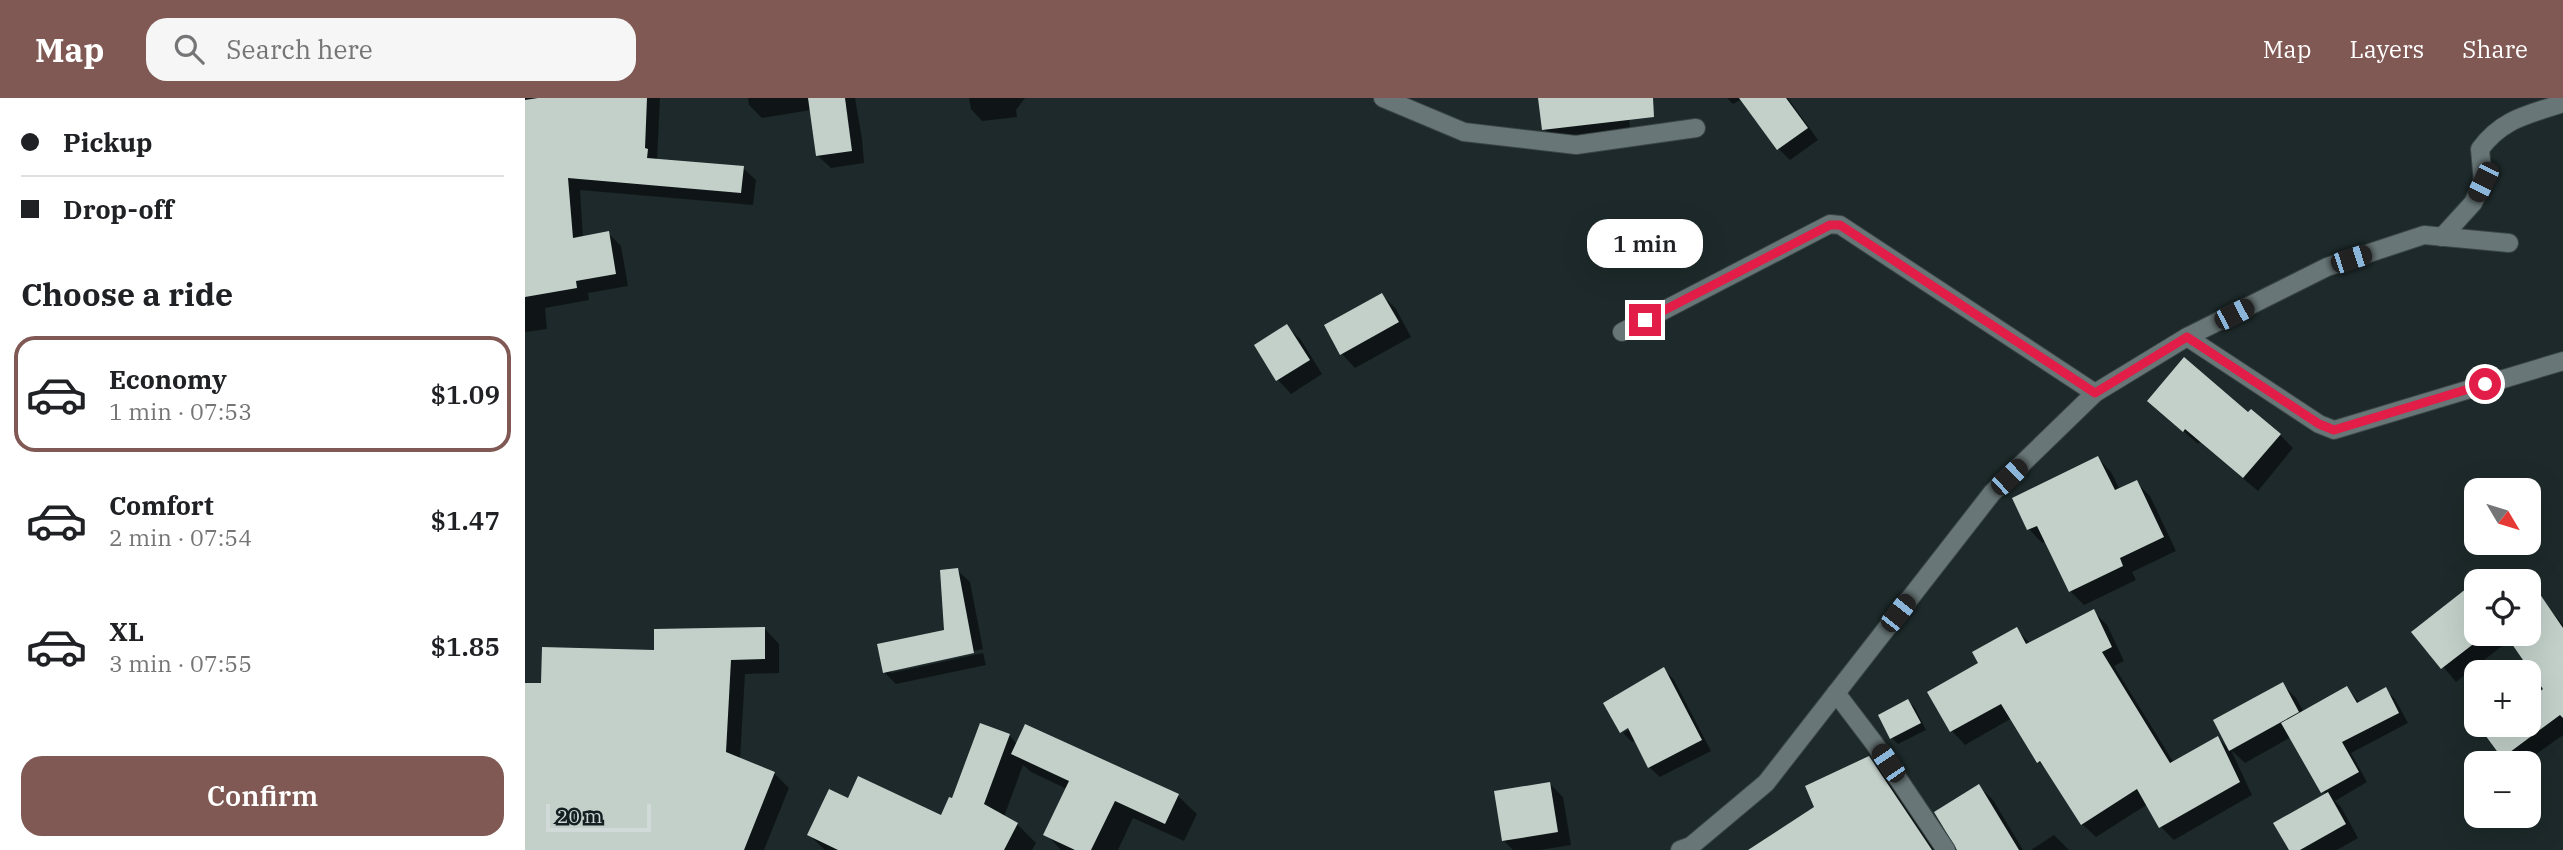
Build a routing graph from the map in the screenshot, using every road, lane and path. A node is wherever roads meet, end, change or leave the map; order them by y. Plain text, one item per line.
1 (1383, 98) edge
2 (2563, 103) edge
3 (1696, 128) dead end
4 (2442, 237) junction
5 (2509, 243) dead end
6 (1622, 332) dead end
7 (2187, 337) junction
8 (2563, 361) edge
9 (2095, 393) junction
10 (1836, 693) junction
11 (1680, 850) edge
12 (1946, 850) edge

1 - 3 street
2 - 4 street
4 - 5 street
4 - 7 street
6 - 9 street
7 - 8 street
7 - 9 street
9 - 10 street
10 - 11 street
10 - 12 street

